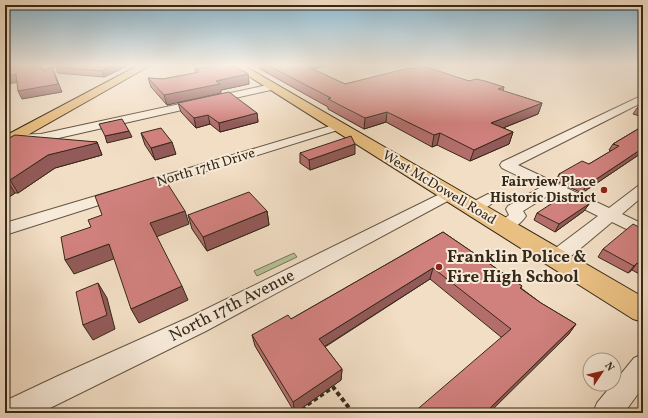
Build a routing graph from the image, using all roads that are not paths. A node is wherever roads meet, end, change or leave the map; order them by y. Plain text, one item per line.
1 (109, 85) edge
2 (268, 85) edge
3 (272, 87) junction
4 (643, 98) edge
5 (337, 127) junction
6 (7, 139) edge
7 (552, 187) junction
8 (643, 189) edge
9 (450, 194) junction
10 (610, 215) junction
11 (503, 227) junction
12 (5, 229) edge
13 (643, 231) edge
14 (556, 258) junction
15 (643, 311) edge
16 (643, 366) edge
17 (11, 413) edge
18 (607, 413) edge

1 - 6 main road
2 - 3 main road, West McDowell Road
3 - 5 main road, West McDowell Road
3 - 6 street
4 - 7 street
5 - 9 main road, West McDowell Road
5 - 12 street, North 17th Drive
7 - 10 street
7 - 11 street
8 - 10 street
9 - 11 main road, West McDowell Road
9 - 17 street, North 17th Avenue
10 - 13 street
10 - 14 street
11 - 14 main road, West McDowell Road
14 - 15 main road, West McDowell Road
16 - 18 street

